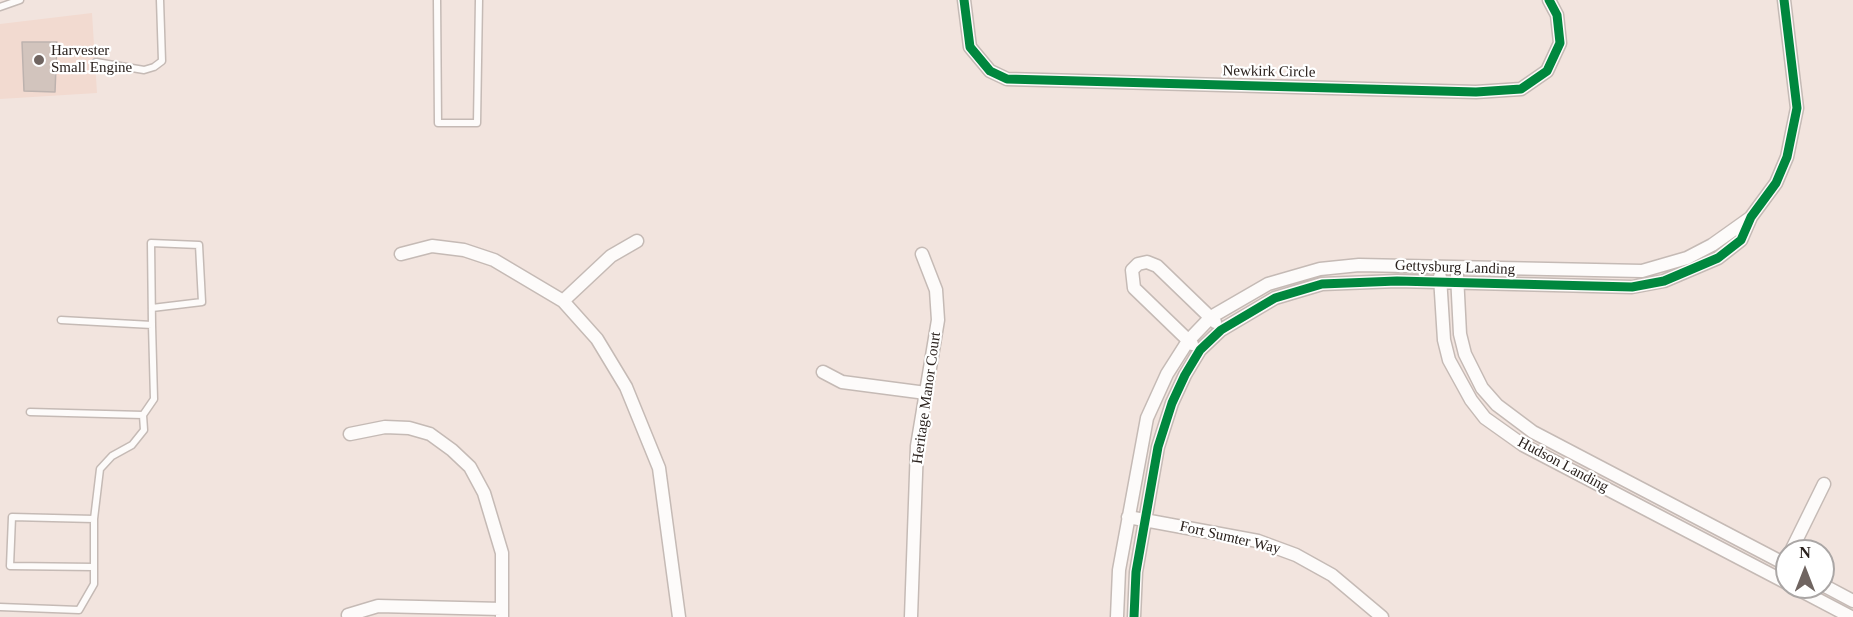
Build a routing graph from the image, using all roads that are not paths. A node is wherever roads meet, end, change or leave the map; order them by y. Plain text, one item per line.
1 (20, 0) edge
2 (160, 0) edge
3 (437, 0) edge
4 (479, 0) edge
5 (964, 0) edge
6 (1550, 0) edge
7 (1784, 0) edge
8 (0, 7) edge
9 (96, 62) dead end
10 (1751, 217) junction
11 (637, 241) dead end
12 (401, 254) dead end
13 (922, 254) dead end
14 (1439, 267) junction
15 (1456, 267) junction
16 (1457, 283) junction
17 (1440, 284) junction
18 (563, 301) junction
19 (152, 308) junction
20 (1211, 317) junction
21 (61, 320) dead end
22 (152, 325) junction
23 (1221, 330) junction
24 (1188, 341) junction
25 (1200, 350) junction
26 (824, 372) dead end
27 (926, 393) junction
28 (30, 412) dead end
29 (143, 415) junction
30 (350, 434) dead end
31 (1824, 484) dead end
32 (1128, 517) junction
33 (94, 519) junction
34 (1146, 519) junction
35 (1797, 539) edge
36 (1775, 557) edge
37 (94, 567) junction
38 (1775, 577) edge
39 (1835, 591) edge
40 (1817, 599) edge
41 (1853, 601) edge
42 (0, 608) edge
43 (502, 613) edge
44 (348, 615) dead end
45 (679, 617) edge
46 (911, 617) edge
47 (1117, 617) edge
48 (1134, 617) edge
49 (1382, 617) edge
50 (1851, 617) edge

1 - 8 lane
2 - 9 lane
3 - 4 lane
5 - 6 street, Newkirk Circle
7 - 10 street, Gettysburg Landing
10 - 15 street, Gettysburg Landing
10 - 16 street, Gettysburg Landing
11 - 18 street
12 - 18 street
13 - 27 street, Heritage Manor Court
14 - 15 street, Gettysburg Landing
14 - 17 street, Hudson Landing
14 - 20 street, Gettysburg Landing
15 - 16 street, Hudson Landing
16 - 17 street, Gettysburg Landing
16 - 36 street, Hudson Landing
17 - 23 street, Gettysburg Landing
17 - 38 street, Hudson Landing
18 - 45 street
19 - 19 lane
19 - 22 lane
20 - 23 street
20 - 24 street, Gettysburg Landing
20 - 24 street
21 - 22 lane
22 - 29 lane
23 - 25 street, Gettysburg Landing
24 - 25 street
24 - 32 street, Gettysburg Landing
25 - 34 street, Gettysburg Landing
26 - 27 street
27 - 46 street, Heritage Manor Court
28 - 29 lane
29 - 33 lane
30 - 43 street
31 - 35 street
32 - 34 street, Fort Sumter Way
32 - 47 street, Gettysburg Landing
33 - 37 lane
33 - 37 lane
34 - 48 street, Gettysburg Landing
34 - 49 street, Fort Sumter Way
37 - 42 lane
39 - 41 street
40 - 50 street
43 - 44 street

